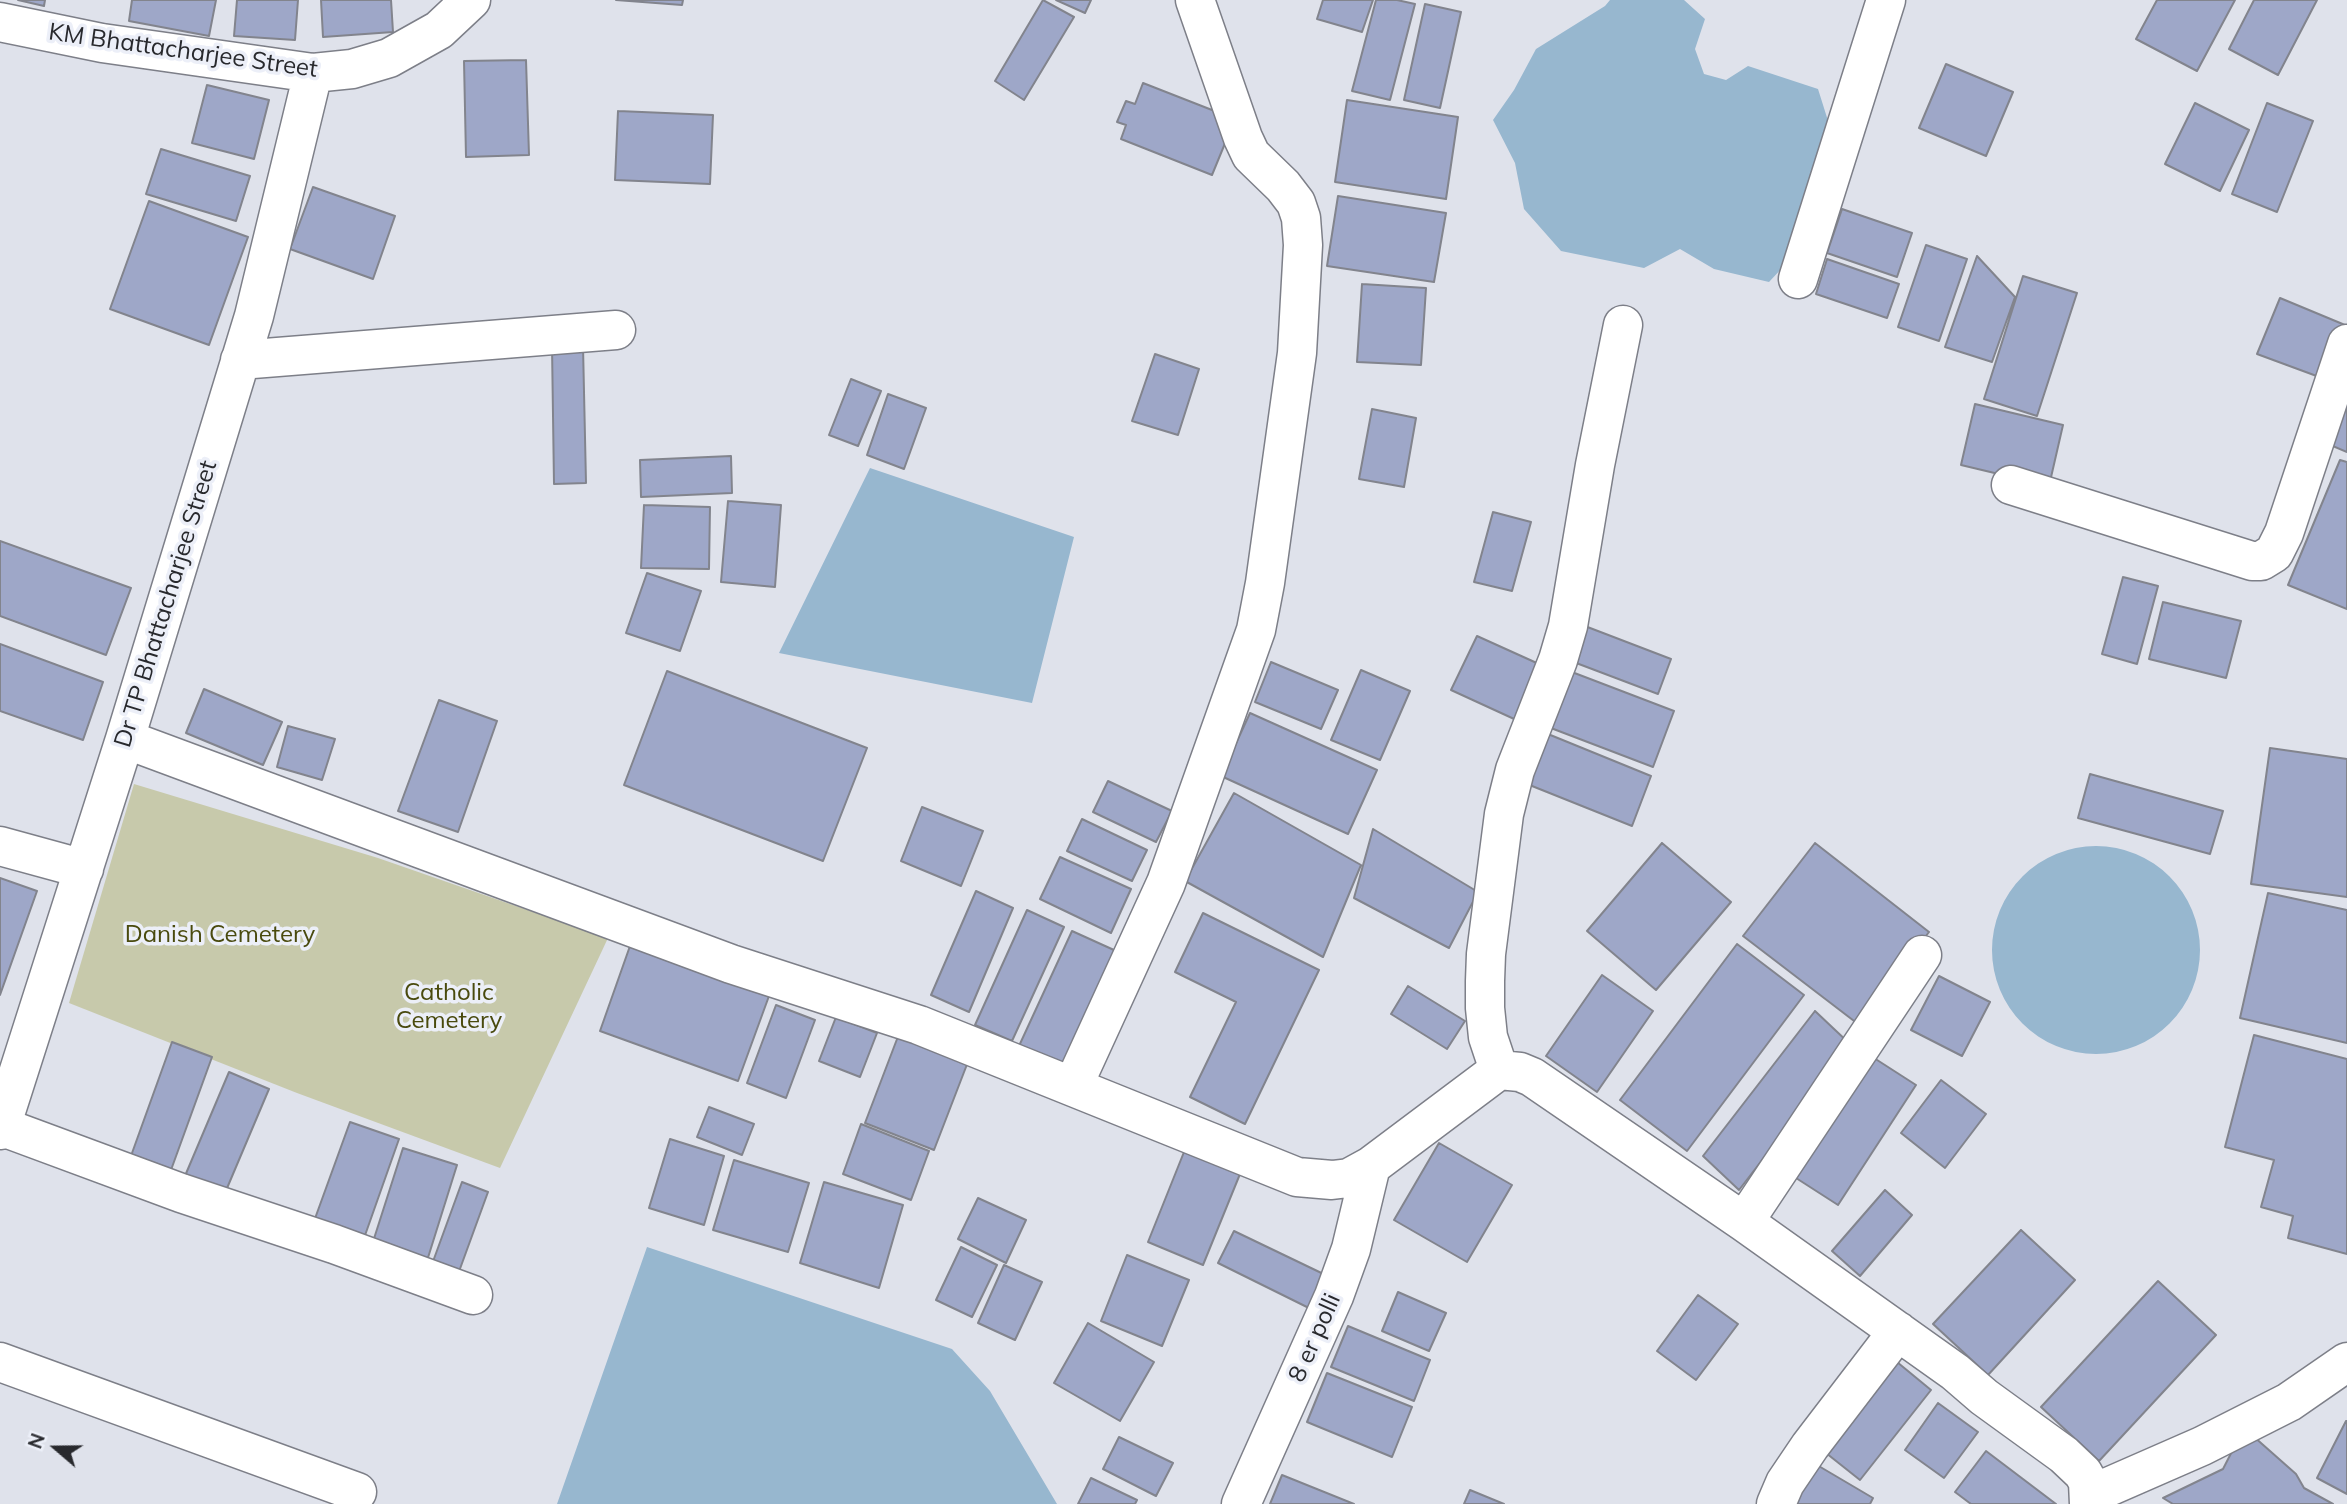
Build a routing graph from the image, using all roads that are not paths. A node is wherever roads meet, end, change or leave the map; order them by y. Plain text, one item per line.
1 (471, 0) edge
2 (1195, 0) edge
3 (1886, 0) edge
4 (0, 22) edge
5 (313, 73) junction
6 (1798, 279) dead end
7 (1623, 326) dead end
8 (616, 330) dead end
9 (2347, 344) edge
10 (240, 360) junction
11 (2011, 485) dead end
12 (125, 739) junction
13 (0, 846) edge
14 (84, 869) junction
15 (1922, 955) dead end
16 (1499, 1070) junction
17 (1073, 1086) junction
18 (0, 1128) edge
19 (1371, 1166) junction
20 (1745, 1222) junction
21 (473, 1295) dead end
22 (1898, 1331) junction
23 (0, 1362) edge
24 (2347, 1362) edge
25 (357, 1492) dead end
26 (2089, 1499) edge
27 (1241, 1504) edge
28 (1776, 1504) edge

1 - 5 street, KM Bhattacharjee Street
2 - 17 street
3 - 6 street
4 - 5 street, KM Bhattacharjee Street
5 - 10 street, Dr TP Bhattacharjee Street
7 - 16 street
8 - 10 street
9 - 11 street
10 - 12 street, Dr TP Bhattacharjee Street
12 - 14 street, Dr TP Bhattacharjee Street
12 - 17 street
13 - 14 street
14 - 18 street, Dr TP Bhattacharjee Street
15 - 20 street
16 - 19 street
16 - 20 street
17 - 19 street
18 - 21 street
19 - 27 street, 8 er polli
20 - 22 street
22 - 26 street
22 - 28 street
23 - 25 street
24 - 26 street

